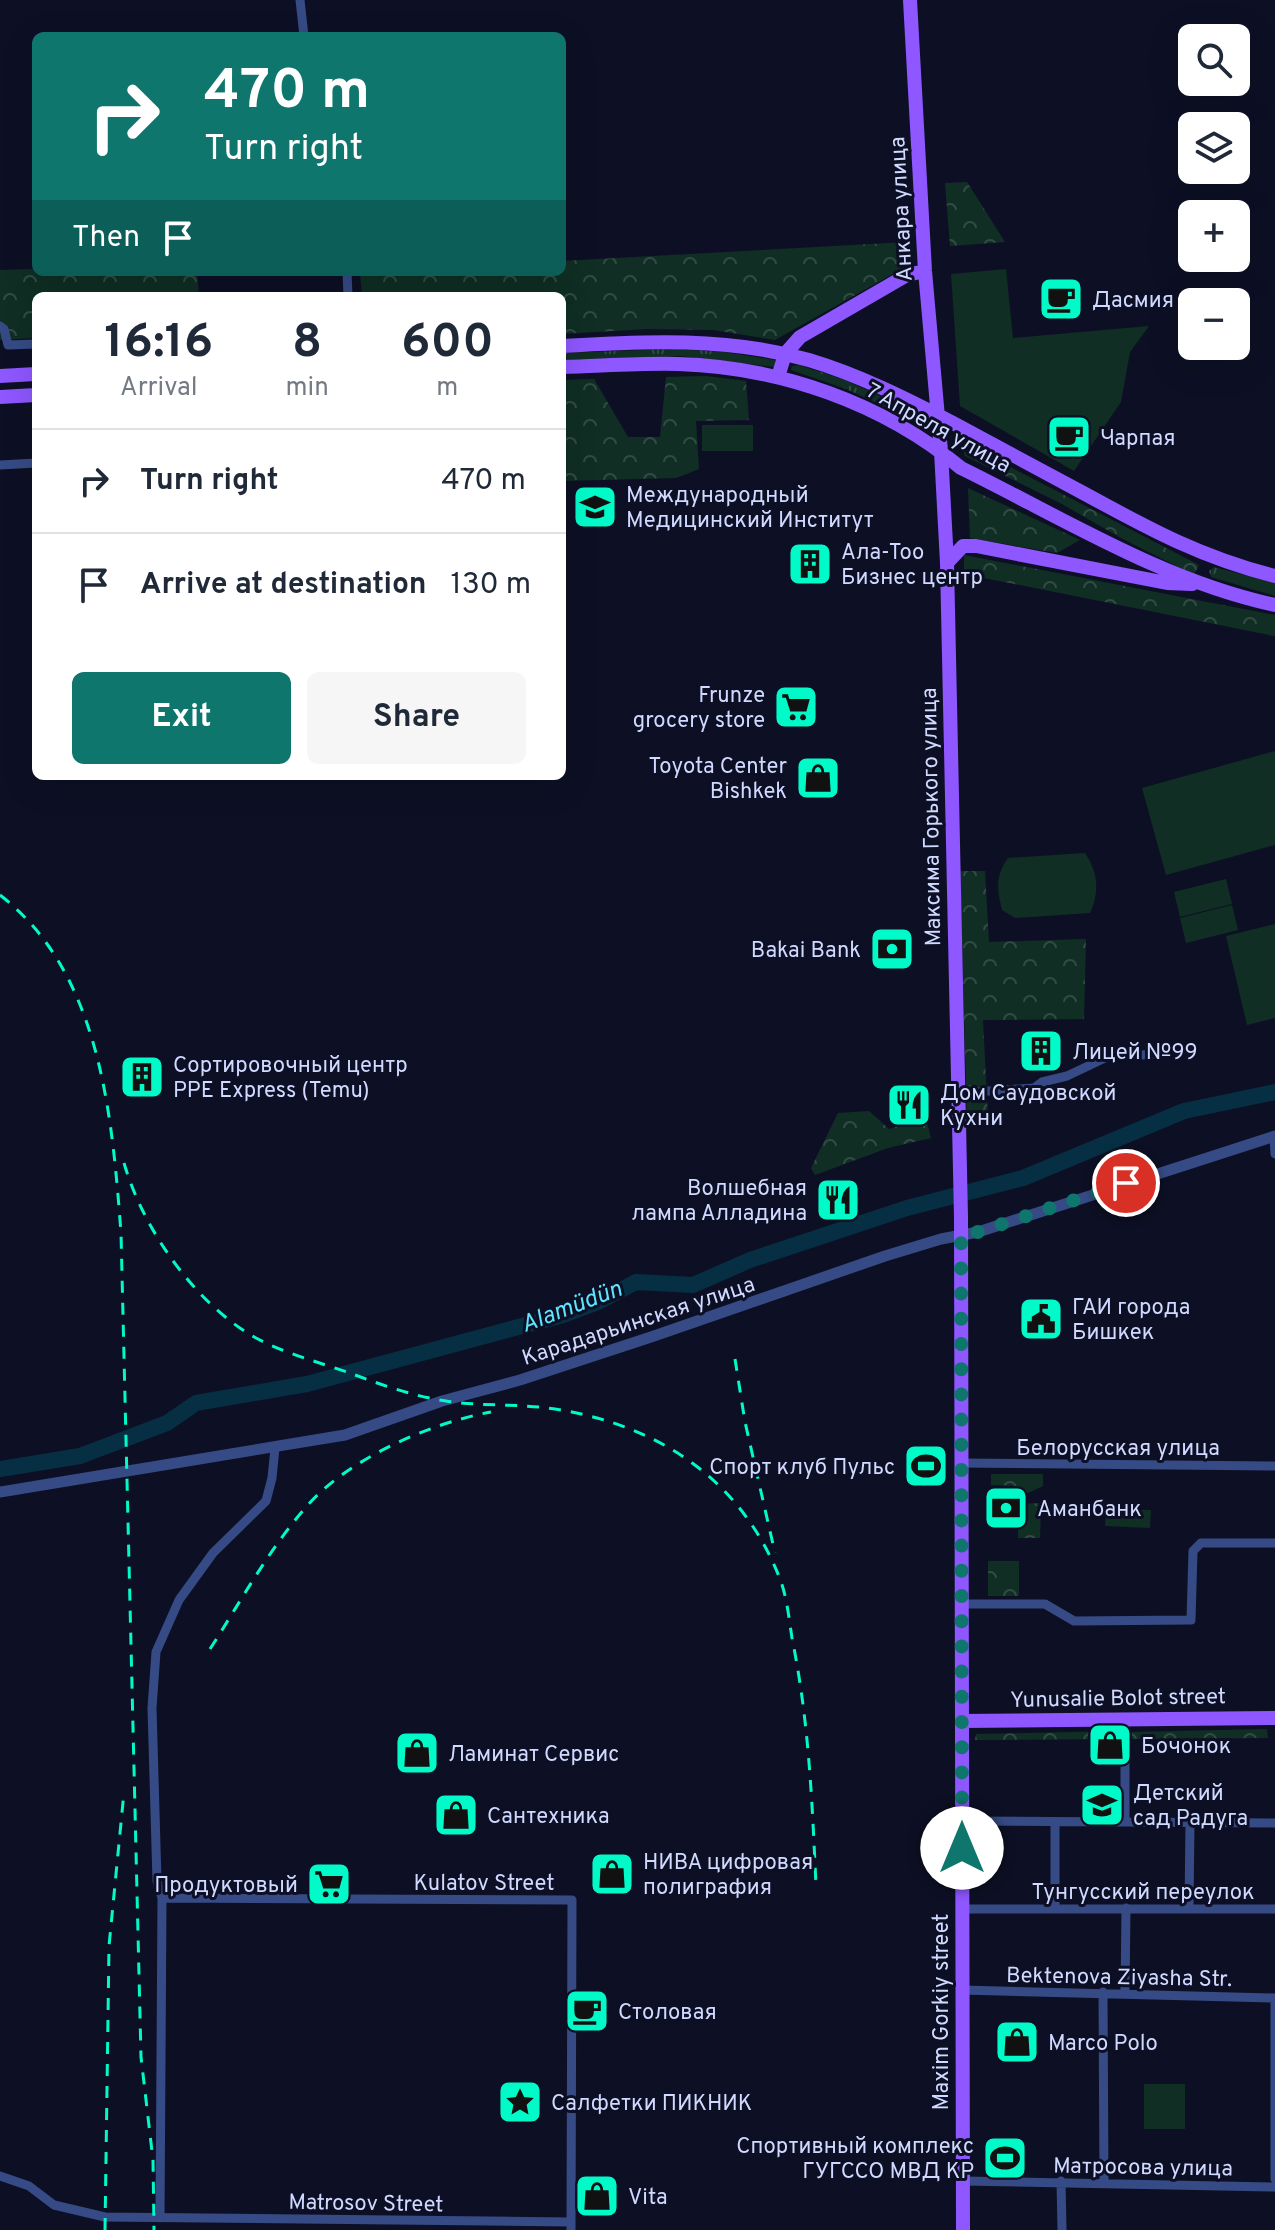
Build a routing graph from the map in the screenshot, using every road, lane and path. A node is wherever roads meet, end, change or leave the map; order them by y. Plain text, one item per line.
1 (300, 0) edge
2 (910, 0) edge
3 (304, 32) edge
4 (925, 271) junction
5 (0, 326) edge
6 (32, 344) edge
7 (566, 346) edge
8 (785, 354) junction
9 (566, 367) edge
10 (32, 374) edge
11 (0, 376) edge
12 (778, 377) junction
13 (32, 395) edge
14 (0, 397) edge
15 (938, 415) junction
16 (941, 451) junction
17 (32, 463) edge
18 (0, 465) edge
19 (1207, 556) junction
20 (947, 563) junction
21 (1275, 576) edge
22 (1201, 584) junction
23 (1275, 605) edge
24 (1159, 1054) dead end
25 (959, 1093) junction
26 (1275, 1137) edge
27 (1275, 1154) edge
28 (961, 1217) joint
29 (961, 1235) junction
30 (275, 1448) junction
31 (961, 1463) junction
32 (1275, 1466) edge
33 (0, 1492) edge
34 (1275, 1543) edge
35 (962, 1604) junction
36 (1125, 1718) junction
37 (1275, 1718) edge
38 (962, 1721) junction
39 (962, 1821) junction
40 (1055, 1822) junction
41 (1125, 1822) junction
42 (1190, 1822) junction
43 (1275, 1823) edge
44 (162, 1898) junction
45 (1055, 1908) junction
46 (1126, 1908) junction
47 (1189, 1908) junction
48 (962, 1909) junction
49 (1275, 1909) edge
50 (962, 1990) junction
51 (1103, 1992) junction
52 (1125, 1993) junction
53 (1275, 2000) edge
54 (1274, 2093) edge
55 (0, 2176) edge
56 (1275, 2179) edge
57 (963, 2181) junction
58 (1061, 2181) junction
59 (1104, 2182) junction
60 (1275, 2187) edge
61 (160, 2218) junction
62 (571, 2226) edge
63 (963, 2230) edge
64 (1062, 2230) edge

1 - 3 street
2 - 4 main road, Анкара улица
4 - 8 main road
4 - 15 main road, Анкара улица
5 - 6 street
7 - 8 main road, 7 Апреля улица
8 - 12 main road
8 - 15 main road, 7 Апреля улица
9 - 12 main road, 7 Апреля улица
10 - 11 main road
12 - 16 main road, 7 Апреля улица
13 - 14 main road
15 - 16 main road, Максима Горького улица
15 - 19 main road, 7 Апреля улица
16 - 20 main road, Максима Горького улица
16 - 22 main road, 7 Апреля улица
17 - 18 street
19 - 21 main road, 7 Апреля улица
19 - 22 main road
20 - 22 main road
20 - 25 main road, Максима Горького улица
22 - 23 main road, 7 Апреля улица
24 - 25 street
25 - 28 main road, Максима Горького улица
26 - 27 street
26 - 29 street, Карадарьинская улица
28 - 29 main road, Maxim Gorkiy street
29 - 30 street, Карадарьинская улица
29 - 31 main road, Maxim Gorkiy street
30 - 33 street, Карадарьинская улица
30 - 44 street
31 - 32 street, Белорусская улица
31 - 35 main road, Maxim Gorkiy street
34 - 35 street
35 - 38 main road, Maxim Gorkiy street
36 - 37 main road, Yunusalie Bolot street
36 - 38 main road, Yunusalie Bolot street
36 - 41 street
38 - 39 main road, Maxim Gorkiy street
39 - 40 street
39 - 48 main road, Maxim Gorkiy street
40 - 41 street
40 - 45 street
41 - 42 street
42 - 43 street
42 - 47 street
44 - 61 street
44 - 62 street, Kulatov Street
45 - 46 street, Тунгусский переулок
45 - 48 street, Тунгусский переулок
46 - 47 street, Тунгусский переулок
46 - 52 street
47 - 49 street, Тунгусский переулок
48 - 50 main road, Maxim Gorkiy street
50 - 51 street, Bektenova Ziyasha Str.
50 - 57 main road, Maxim Gorkiy street
51 - 52 street, Bektenova Ziyasha Str.
51 - 59 street
52 - 53 street, Bektenova Ziyasha Str.
53 - 54 street
54 - 56 street
55 - 61 street, Matrosov Street
57 - 58 street, Матросова улица
57 - 63 main road, Maxim Gorkiy street
58 - 59 street, Матросова улица
58 - 64 street
59 - 60 street, Матросова улица
61 - 62 street, Matrosov Street

